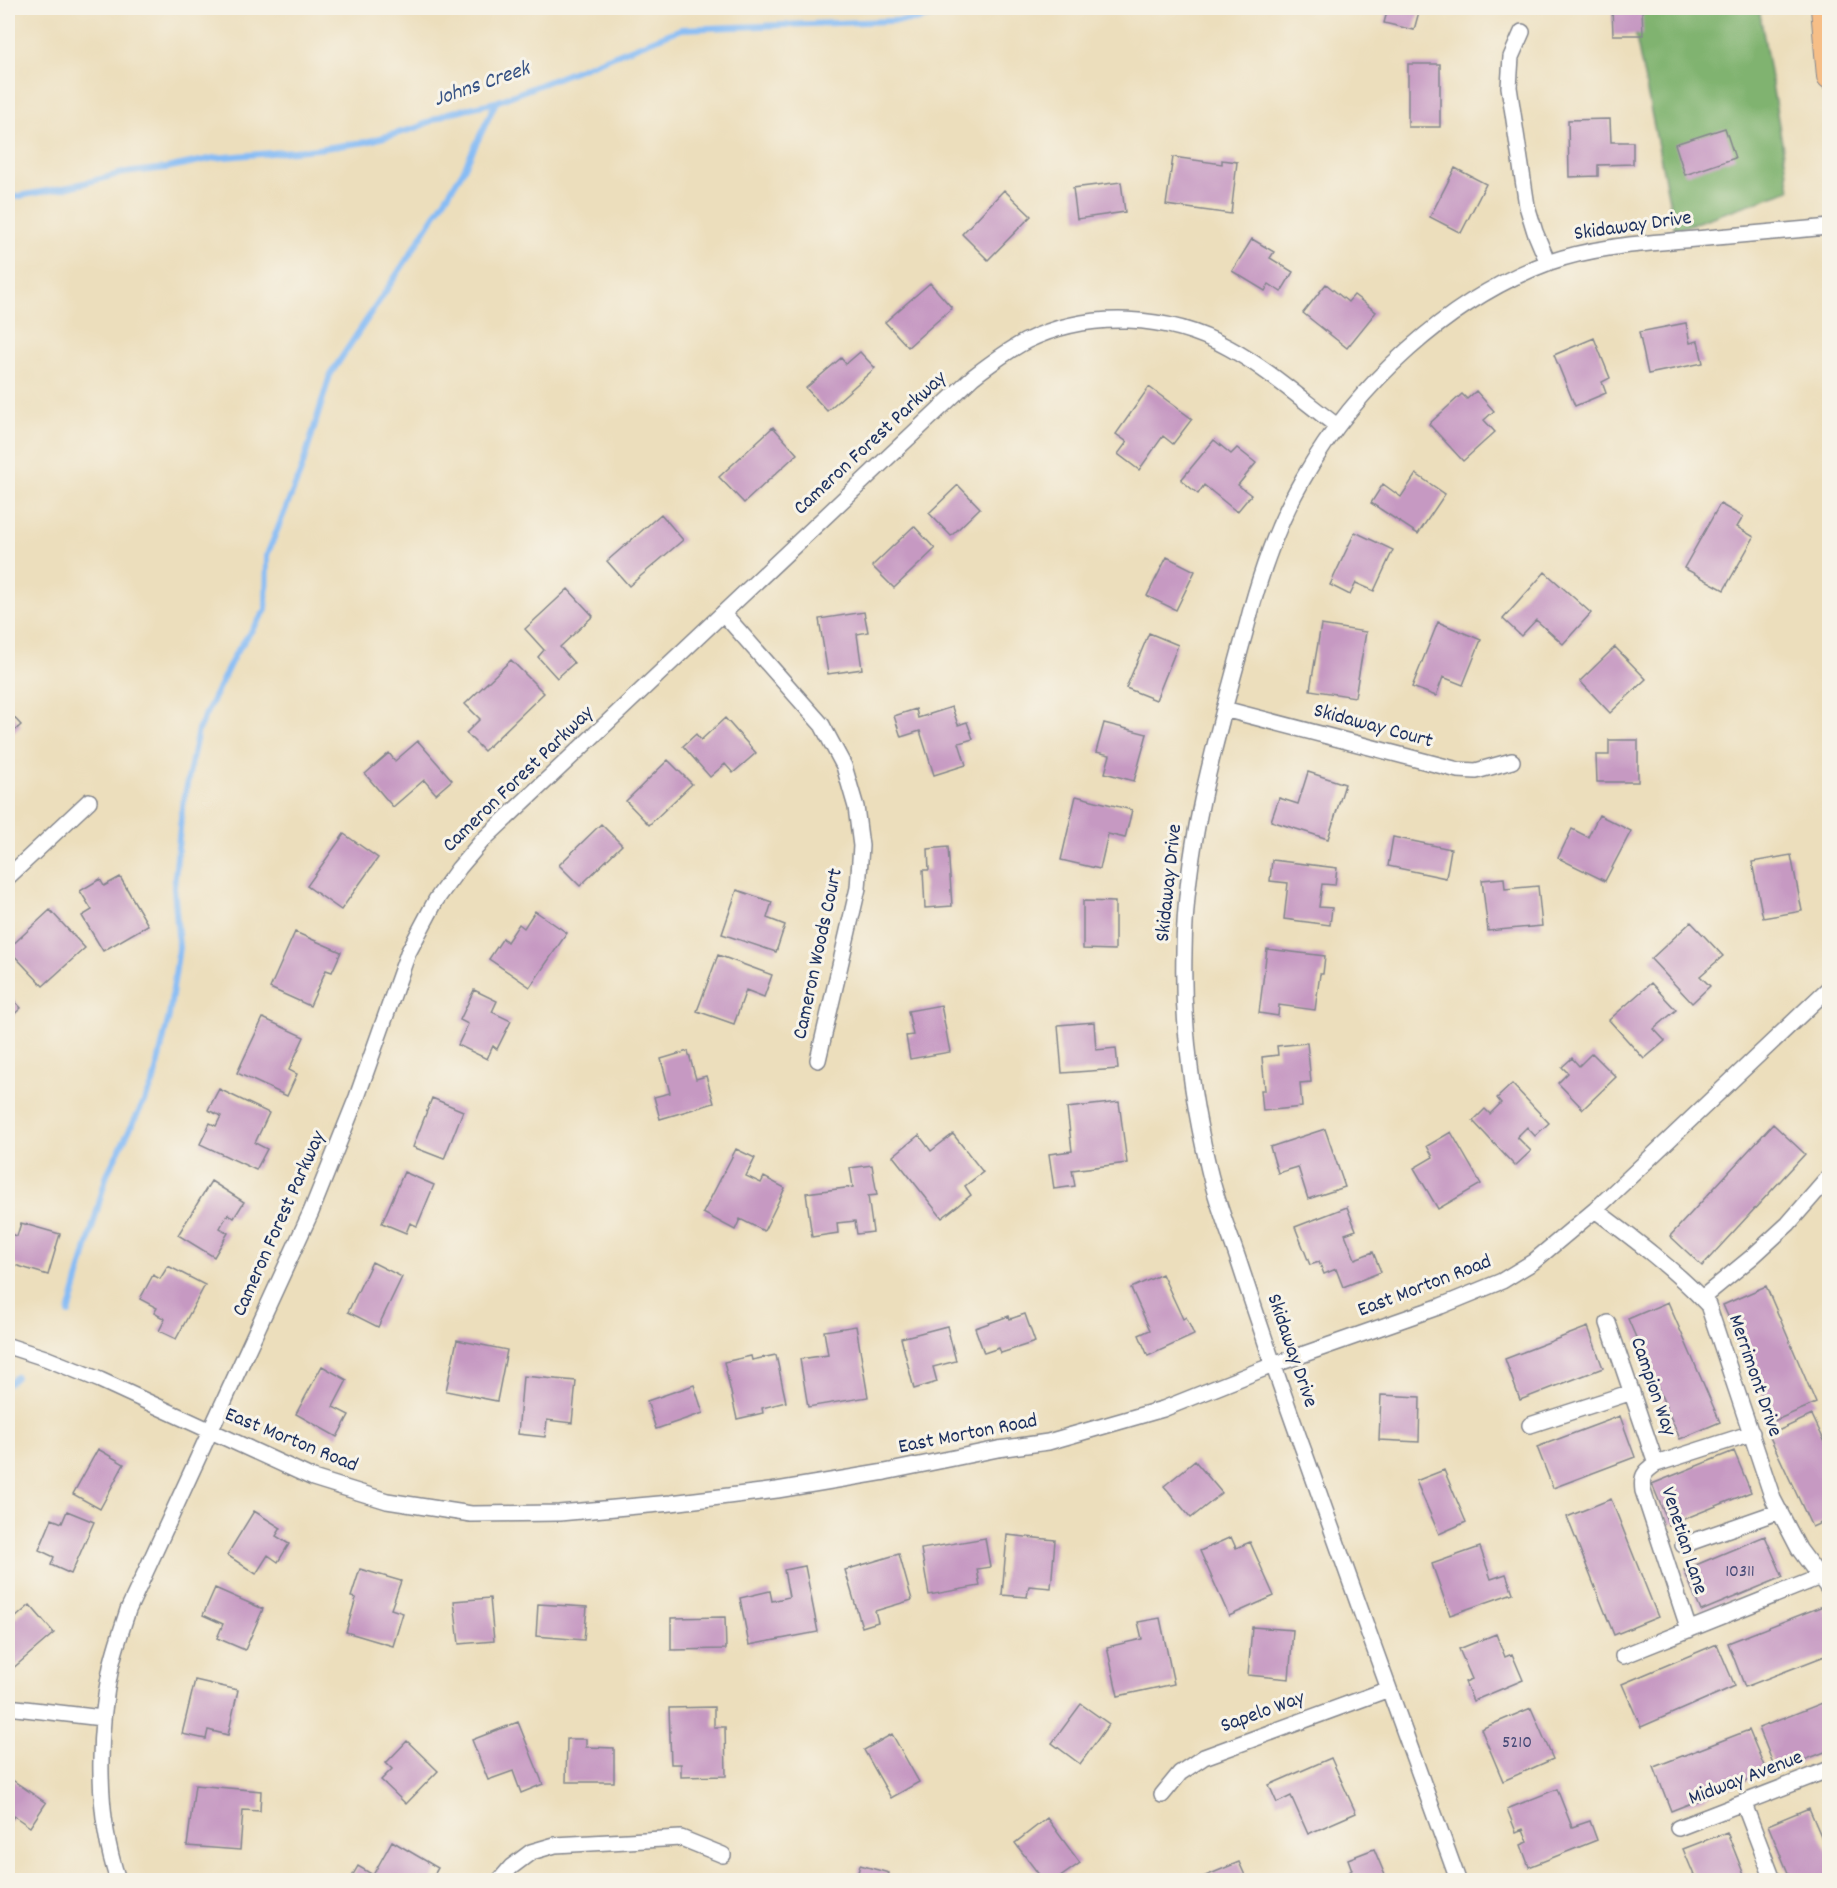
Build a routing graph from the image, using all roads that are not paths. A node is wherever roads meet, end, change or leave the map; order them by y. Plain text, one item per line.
1 (1824, 8) edge
2 (1522, 32) dead end
3 (1830, 76) edge
4 (1830, 227) edge
5 (1548, 263) junction
6 (1337, 426) junction
7 (723, 613) junction
8 (1224, 709) junction
9 (1512, 761) dead end
10 (89, 801) dead end
11 (8, 878) edge
12 (1830, 987) edge
13 (818, 1060) dead end
14 (1828, 1178) dead end
15 (1595, 1210) junction
16 (1702, 1298) junction
17 (1608, 1323) dead end
18 (8, 1346) edge
19 (1273, 1365) junction
20 (1632, 1392) junction
21 (1530, 1425) dead end
22 (210, 1431) junction
23 (1752, 1433) junction
24 (1656, 1464) junction
25 (1780, 1511) junction
26 (1683, 1545) dead end
27 (1820, 1577) junction
28 (1830, 1591) edge
29 (1689, 1630) junction
30 (1623, 1656) dead end
31 (1389, 1689) junction
32 (8, 1707) edge
33 (102, 1718) junction
34 (1828, 1775) edge
35 (1162, 1795) dead end
36 (1744, 1804) junction
37 (1678, 1828) dead end
38 (723, 1856) dead end
39 (118, 1881) edge
40 (500, 1881) edge
41 (1458, 1881) edge
42 (1773, 1881) edge

1 - 3 highway
2 - 5 street
4 - 5 street, Skidaway Drive
5 - 6 street, Skidaway Drive
6 - 7 street, Cameron Forest Parkway
6 - 8 street, Skidaway Drive
7 - 13 street, Cameron Woods Court
7 - 22 street, Cameron Forest Parkway
8 - 9 street, Skidaway Court
8 - 19 street, Skidaway Drive
10 - 11 street
12 - 15 street, East Morton Road
14 - 16 street
15 - 16 street, Merrimont Drive
15 - 19 street, East Morton Road
16 - 23 street, Merrimont Drive
17 - 20 street, Campion Way
18 - 22 street, East Morton Road
19 - 22 street, East Morton Road
19 - 31 street, Skidaway Drive
20 - 21 street
20 - 24 street, Campion Way
22 - 33 street, Cameron Forest Parkway
23 - 24 street, Venetian Lane
23 - 25 street, Merrimont Drive
24 - 29 street, Venetian Lane
25 - 26 street
25 - 27 street, Merrimont Drive
27 - 28 street, Merrimont Drive
27 - 29 street
29 - 30 street
31 - 35 street, Sapelo Way
31 - 41 street, Skidaway Drive
32 - 33 street
33 - 39 street, Cameron Forest Parkway
34 - 36 street, Midway Avenue
36 - 37 street, Midway Avenue
36 - 42 street
38 - 40 street

